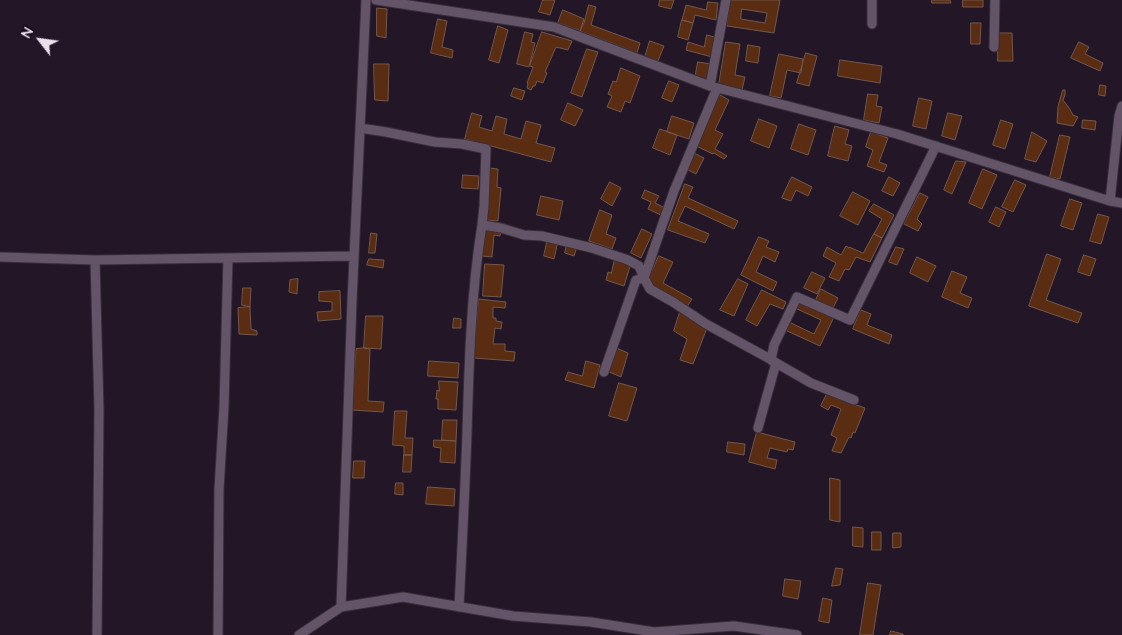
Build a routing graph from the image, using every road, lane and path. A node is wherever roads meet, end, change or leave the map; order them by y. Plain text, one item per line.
1 (366, 0) edge
2 (376, 0) edge
3 (726, 0) edge
4 (872, 0) edge
5 (995, 0) edge
6 (872, 24) dead end
7 (994, 47) dead end
8 (713, 87) junction
9 (1122, 106) edge
10 (360, 128) junction
11 (936, 146) junction
12 (1110, 201) junction
13 (1122, 203) edge
14 (482, 225) junction
15 (354, 256) junction
16 (0, 257) edge
17 (228, 258) junction
18 (95, 260) junction
19 (644, 278) junction
20 (773, 361) junction
21 (604, 372) dead end
22 (854, 400) dead end
23 (758, 428) dead end
24 (341, 607) junction
25 (459, 607) junction
26 (97, 635) edge
27 (218, 635) edge
28 (299, 635) edge
29 (798, 635) edge

1 - 10 street
2 - 8 street
3 - 8 street
4 - 6 street
5 - 7 street
8 - 11 street
8 - 19 street
9 - 12 street
10 - 14 street
10 - 15 street
11 - 12 street
11 - 20 street
12 - 13 street
14 - 19 street
14 - 25 street
15 - 17 street
15 - 24 street
16 - 18 street
17 - 18 street
17 - 27 street
18 - 26 street
19 - 20 street
19 - 21 street
20 - 22 street
20 - 23 street
24 - 25 street
24 - 28 street
25 - 29 street

